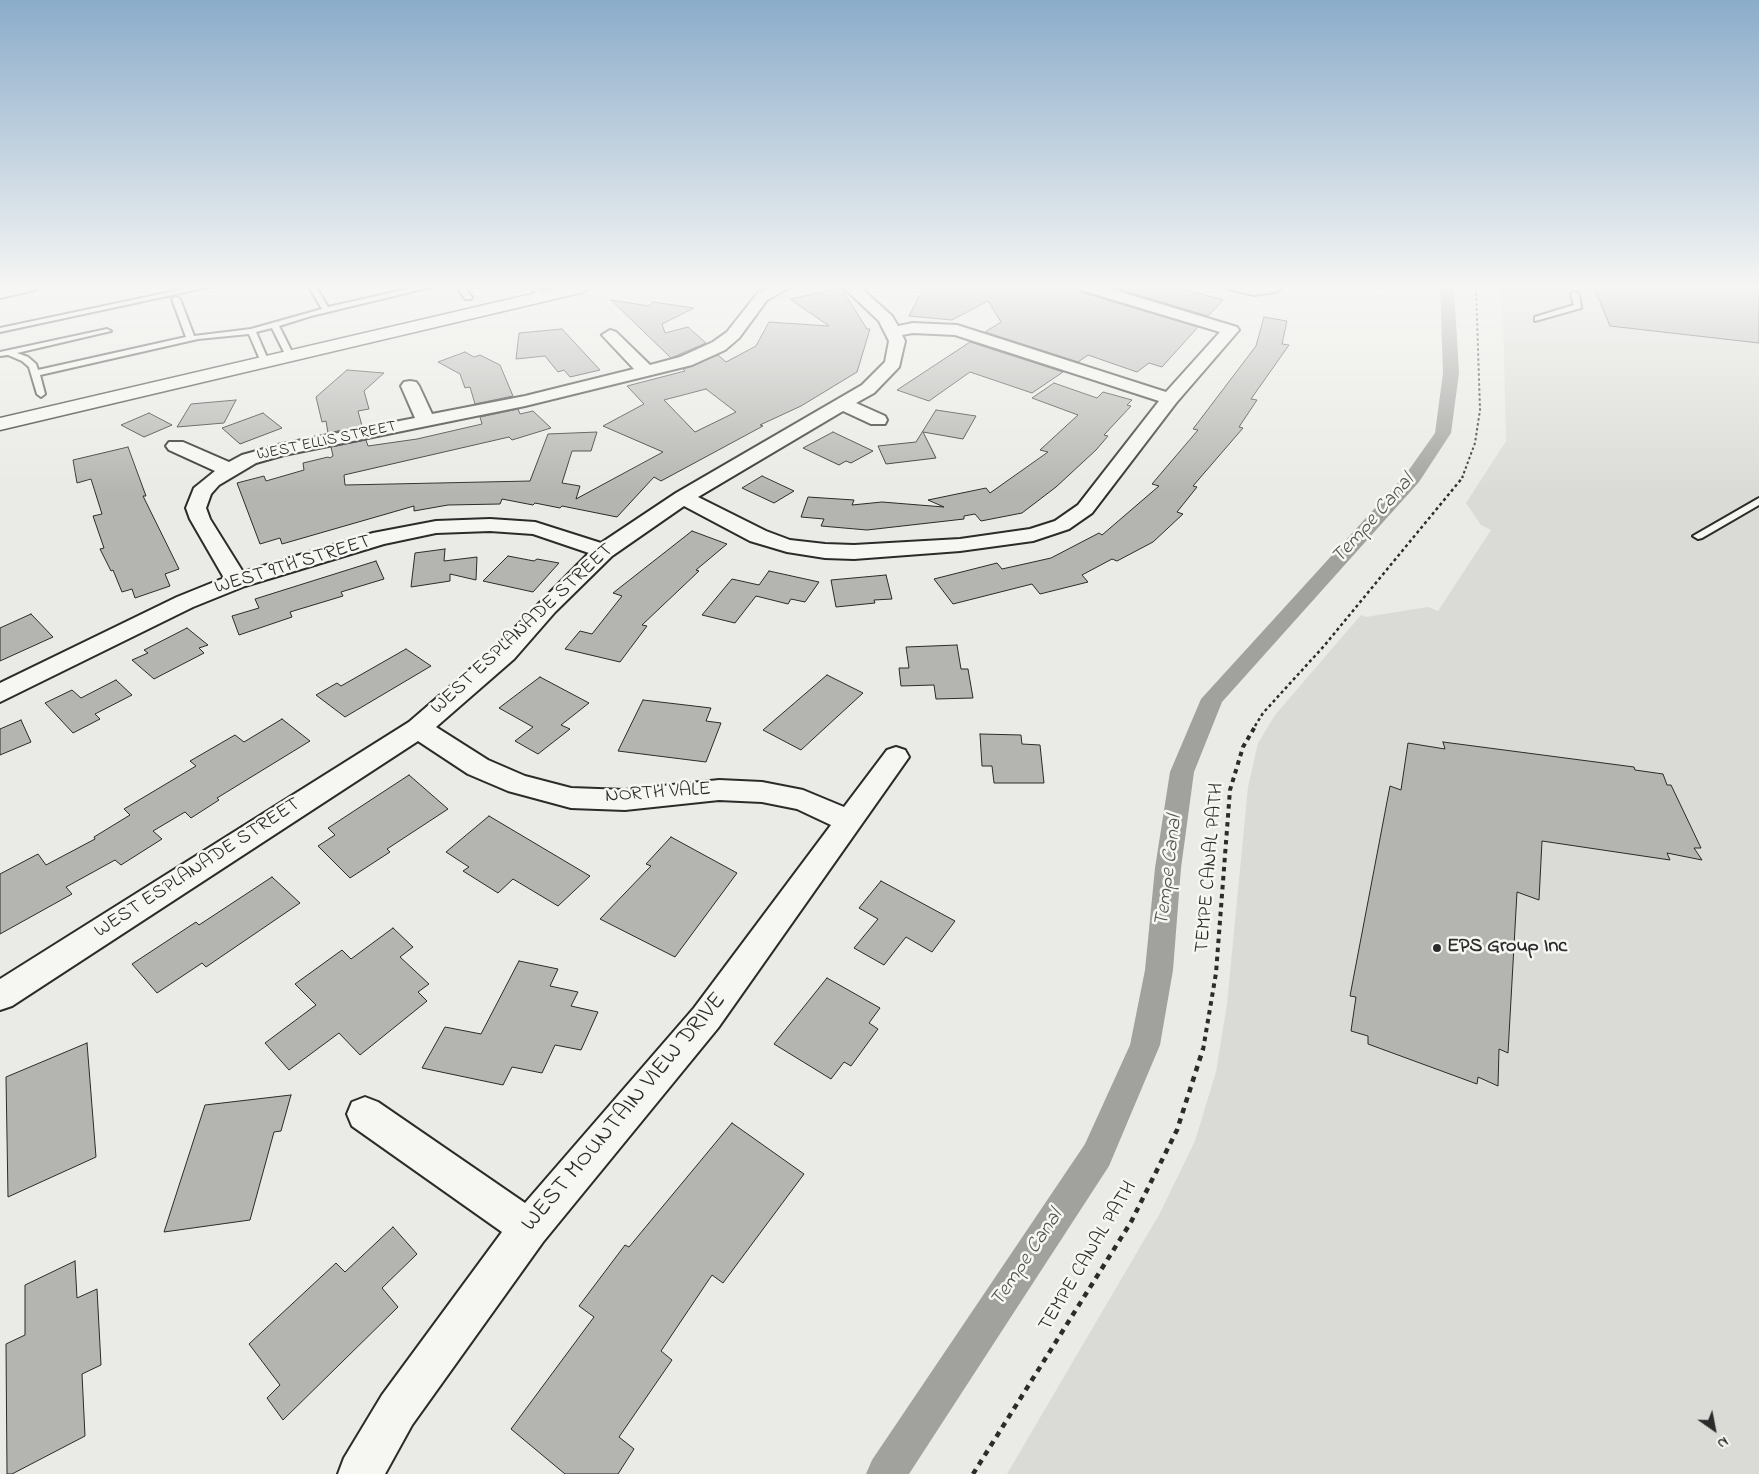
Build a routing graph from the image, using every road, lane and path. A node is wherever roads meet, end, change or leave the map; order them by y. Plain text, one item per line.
1 (11, 356) edge
2 (115, 356) edge
3 (262, 356) edge
4 (290, 356) edge
5 (631, 356) edge
6 (697, 356) edge
7 (894, 356) edge
8 (1037, 356) edge
9 (1208, 356) edge
10 (1478, 356) edge
11 (265, 362) junction
12 (646, 371) junction
13 (37, 373) junction
14 (410, 386) dead end
15 (573, 389) junction
16 (41, 394) dead end
17 (1170, 398) junction
18 (843, 404) junction
19 (585, 405) dead end
20 (878, 420) dead end
21 (426, 422) junction
22 (0, 424) edge
23 (176, 446) dead end
24 (230, 470) junction
25 (683, 498) junction
26 (1759, 501) edge
27 (1698, 536) dead end
28 (604, 551) junction
29 (237, 581) junction
30 (0, 693) edge
31 (418, 728) junction
32 (896, 757) dead end
33 (850, 822) junction
34 (0, 996) edge
35 (365, 1114) dead end
36 (528, 1228) junction
37 (360, 1474) edge
38 (974, 1474) edge

1 - 13 lane
2 - 13 lane
3 - 11 lane
4 - 11 main road
5 - 12 street
6 - 12 street, WEST ELLIS STREET
7 - 18 street, WEST ESPLANADE STREET
8 - 17 street
9 - 17 street
10 - 38 path, TEMPE CANAL PATH
11 - 22 main road
12 - 15 street, WEST ELLIS STREET
13 - 16 lane
14 - 21 street, WEST ELLIS STREET
15 - 19 street
15 - 21 street, WEST ELLIS STREET
17 - 25 street
18 - 20 street
18 - 25 street, WEST ESPLANADE STREET
21 - 24 street, WEST ELLIS STREET
23 - 24 street, WEST ELLIS STREET
24 - 29 street, WEST ELLIS STREET
25 - 28 street, WEST ESPLANADE STREET
26 - 27 lane
28 - 29 street, WEST 9TH STREET
28 - 31 street, WEST ESPLANADE STREET
29 - 30 street, WEST 9TH STREET
31 - 33 street, NORTH VALE
31 - 34 street, WEST ESPLANADE STREET
32 - 33 street, WEST MOUNTAIN VIEW DRIVE
33 - 36 street, WEST MOUNTAIN VIEW DRIVE
35 - 36 street
36 - 37 street, WEST MOUNTAIN VIEW DRIVE

